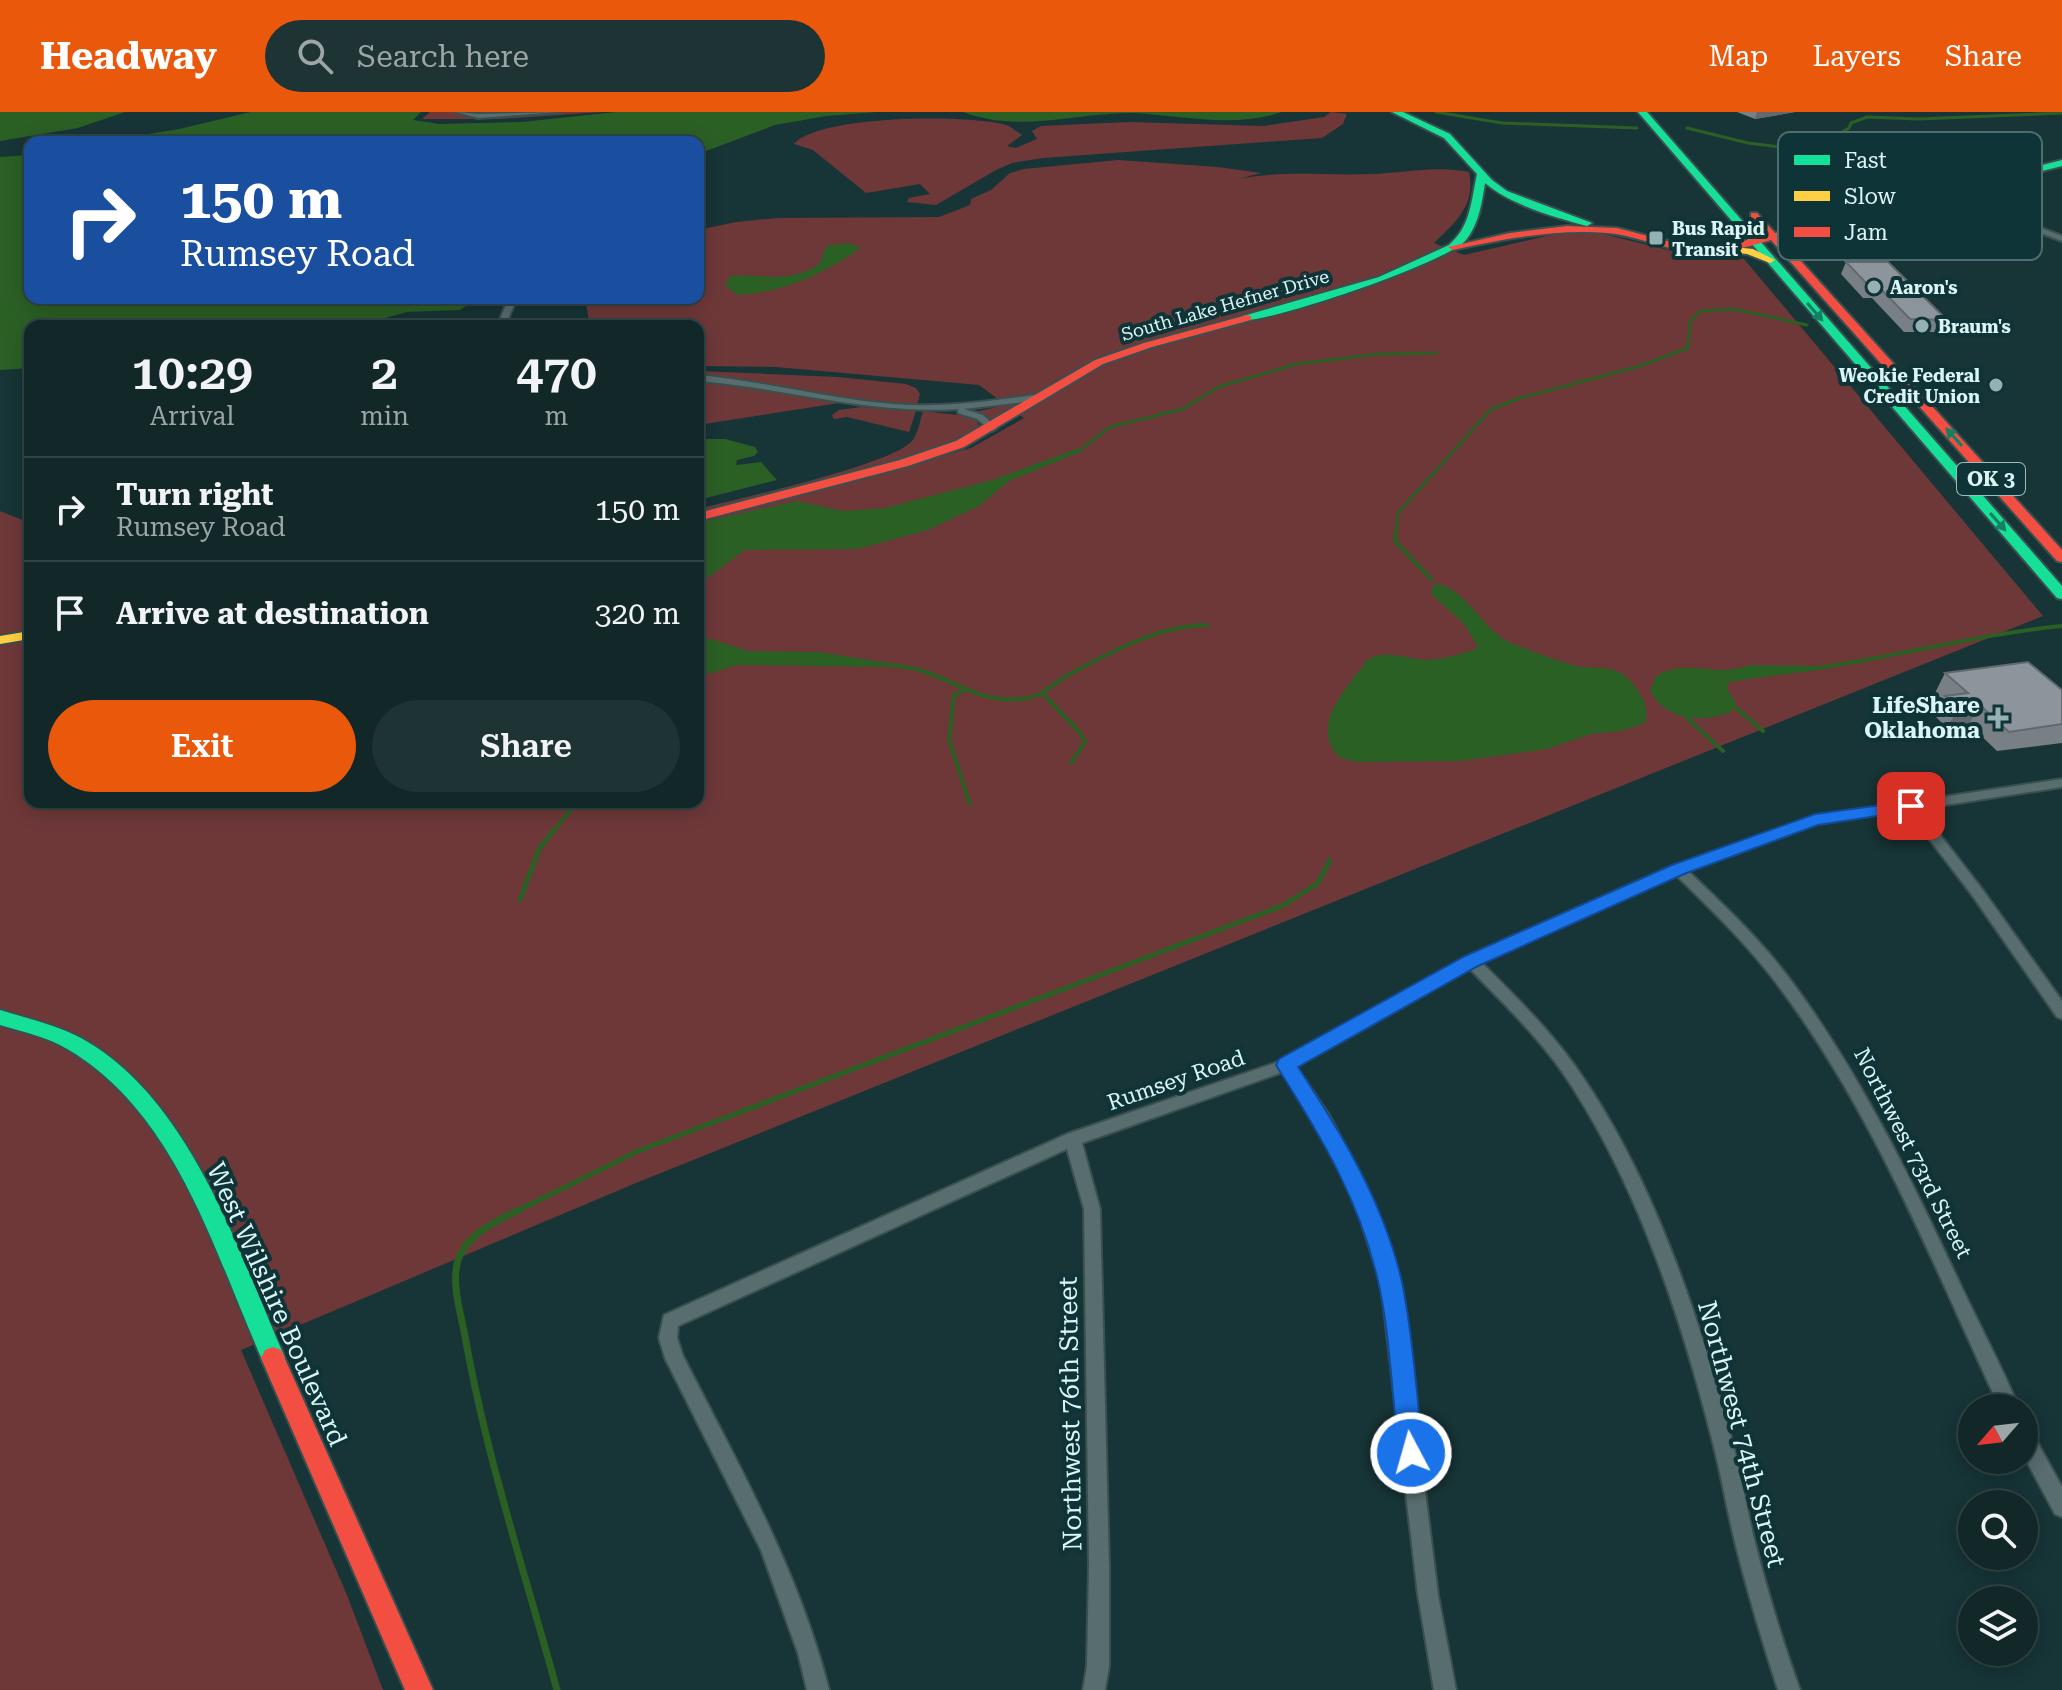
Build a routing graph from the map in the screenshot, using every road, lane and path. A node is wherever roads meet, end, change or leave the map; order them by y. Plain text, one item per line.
1 (459, 112) edge
2 (557, 112) edge
3 (1396, 112) edge
4 (1642, 112) edge
5 (1662, 112) edge
6 (2062, 163) edge
7 (2042, 168) edge
8 (1481, 175) junction
9 (1610, 230) junction
10 (2042, 231) edge
11 (1778, 235) edge
12 (1773, 236) junction
13 (2062, 239) edge
14 (1754, 241) junction
15 (1778, 242) edge
16 (1453, 247) junction
17 (1724, 249) junction
18 (1770, 260) junction
19 (1795, 260) edge
20 (704, 378) edge
21 (1041, 397) junction
22 (1892, 400) junction
23 (1920, 400) junction
24 (954, 409) junction
25 (992, 428) junction
26 (704, 515) edge
27 (2062, 558) edge
28 (2062, 595) edge
29 (24, 636) edge
30 (0, 640) edge
31 (2062, 783) edge
32 (1911, 806) junction
33 (1678, 869) junction
34 (1471, 961) junction
35 (2062, 1013) edge
36 (0, 1017) edge
37 (1286, 1065) junction
38 (1073, 1139) junction
39 (2003, 1394) edge
40 (2038, 1463) edge
41 (2062, 1507) edge
42 (419, 1690) edge
43 (818, 1690) edge
44 (1094, 1690) edge
45 (1445, 1690) edge
46 (1789, 1690) edge

1 - 2 street
3 - 8 main road
4 - 14 main road, OK 3
5 - 12 main road, OK 3
6 - 7 main road
8 - 9 main road
8 - 16 main road
9 - 16 main road, South Lake Hefner Drive
9 - 17 main road
10 - 13 street
11 - 12 main road
12 - 14 main road
12 - 15 main road, OK 3
14 - 17 main road
14 - 18 main road, OK 3
16 - 21 main road, South Lake Hefner Drive
17 - 18 main road
18 -> 22 main road, OK 3
19 - 23 main road, OK 3
20 - 24 street
21 - 24 street
21 - 25 main road, South Lake Hefner Drive
22 - 23 main road
22 -> 28 main road, OK 3
27 -> 23 main road, OK 3
24 - 25 street
25 - 26 main road, South Lake Hefner Drive
29 - 30 main road
31 - 32 street, Rumsey Road
32 - 33 street, Rumsey Road
32 - 35 street
33 - 34 street, Rumsey Road
33 - 39 street, Northwest 73rd Street
34 - 37 street, Rumsey Road
34 - 46 street, Northwest 74th Street
36 - 42 main road, West Wilshire Boulevard
37 - 38 street, Rumsey Road
37 - 45 street
38 - 43 street, Rumsey Road
38 - 44 street, Northwest 76th Street
40 - 41 street

